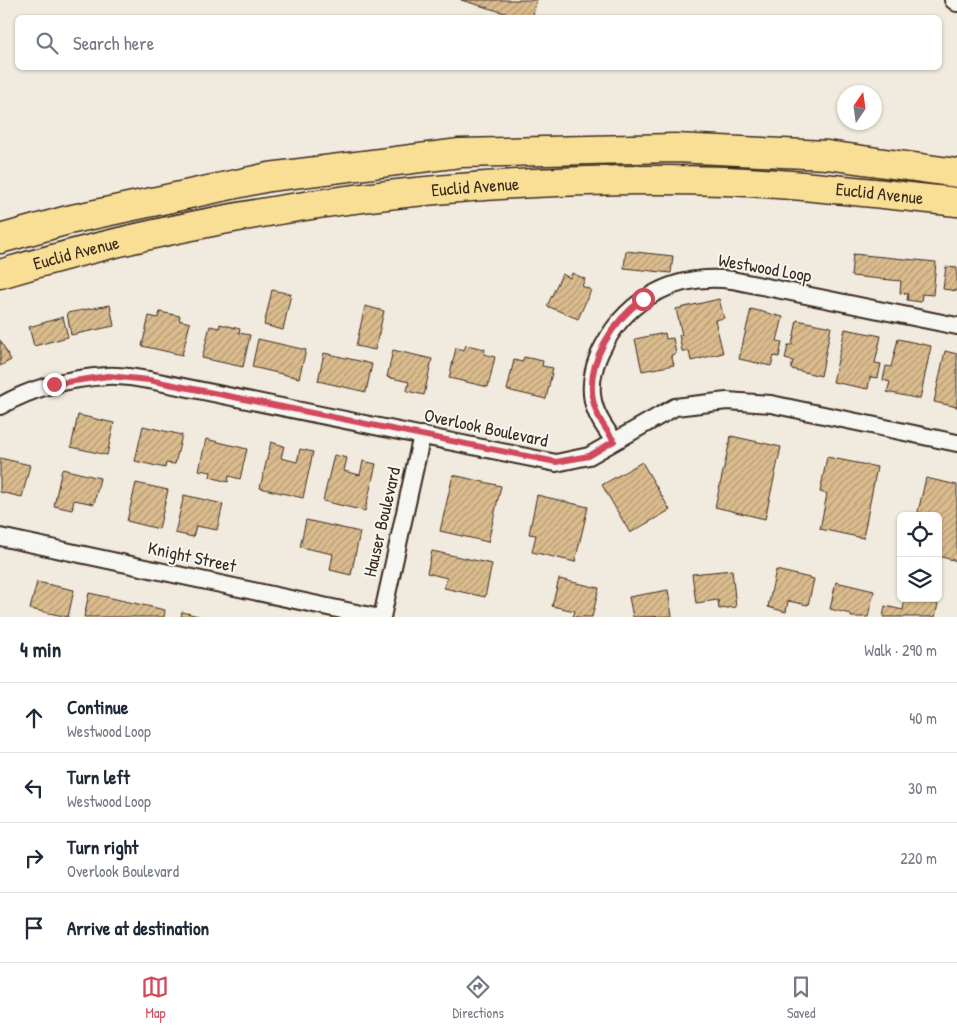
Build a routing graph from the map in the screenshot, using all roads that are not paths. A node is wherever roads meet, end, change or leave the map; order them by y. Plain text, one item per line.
1 (953, 0) edge
2 (957, 3) edge
3 (957, 173) edge
4 (957, 202) edge
5 (68, 220) junction
6 (0, 239) edge
7 (78, 254) junction
8 (0, 274) edge
9 (957, 326) edge
10 (0, 406) edge
11 (422, 435) junction
12 (614, 441) junction
13 (957, 443) edge
14 (0, 537) edge
15 (375, 617) edge
16 (382, 617) edge

1 - 2 street
3 - 5 highway, Euclid Avenue
4 - 7 highway, Euclid Avenue
5 - 6 highway, Euclid Avenue
5 - 7 highway
7 - 8 highway, Euclid Avenue
9 - 12 street, Westwood Loop
10 - 11 street, Overlook Boulevard
11 - 12 street, Overlook Boulevard
11 - 16 street, Hauser Boulevard
12 - 13 street, Overlook Boulevard
14 - 15 street, Knight Street

